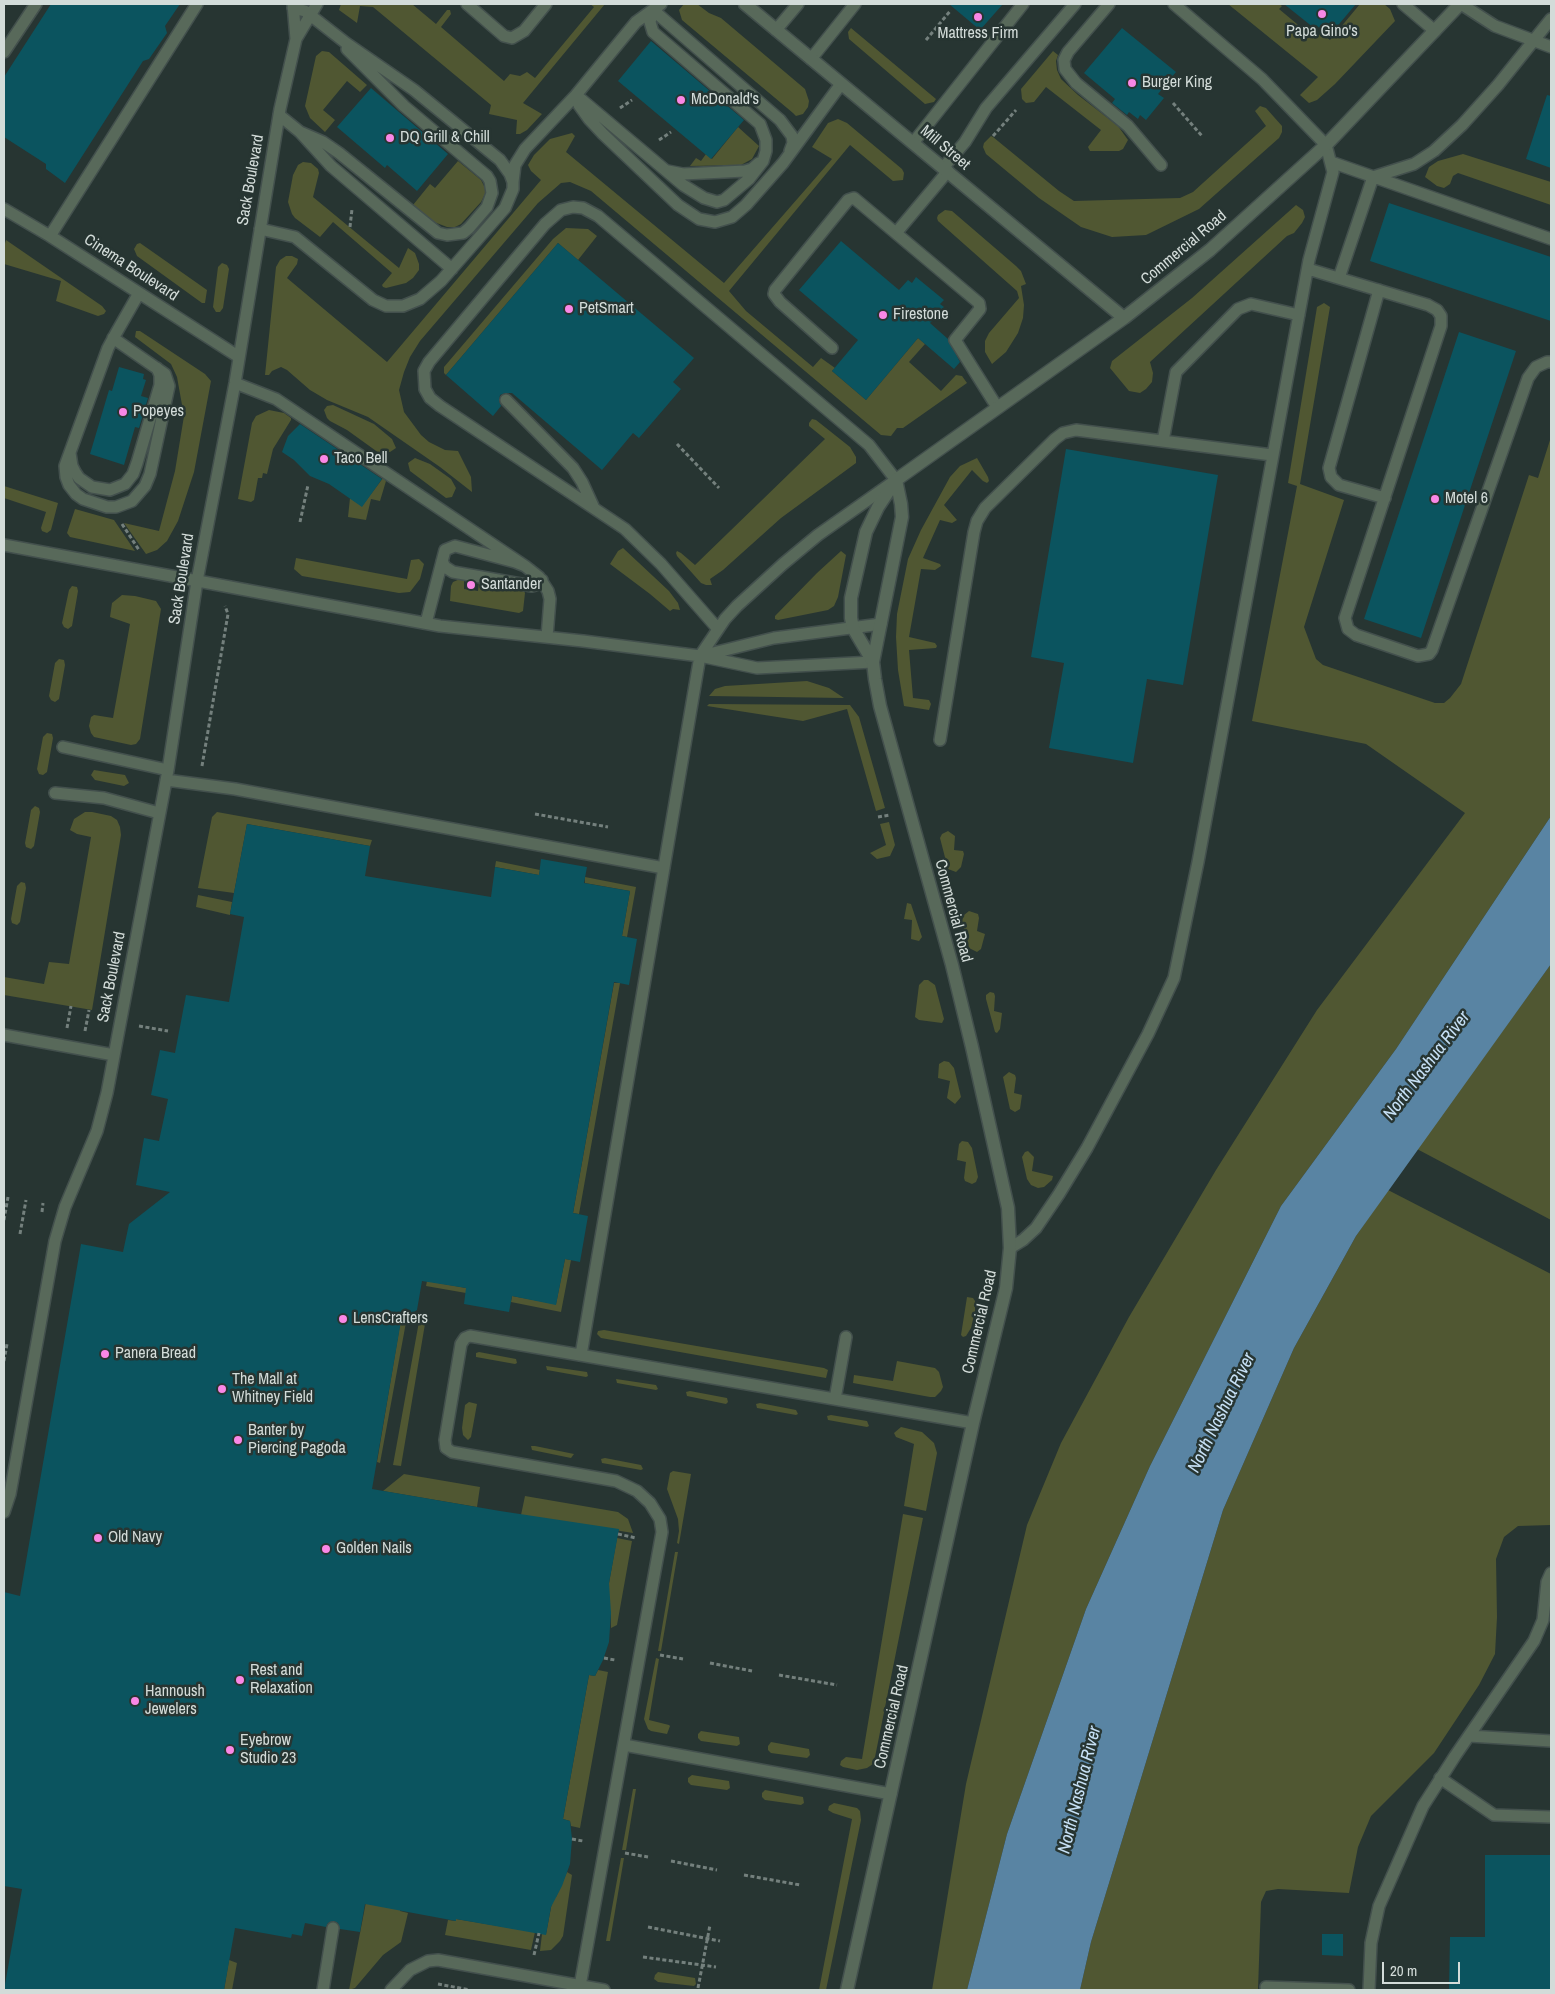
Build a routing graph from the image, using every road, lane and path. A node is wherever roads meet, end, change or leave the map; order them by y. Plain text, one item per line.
1 (36, 4) edge
2 (198, 4) edge
3 (317, 4) edge
4 (467, 4) edge
5 (546, 4) edge
6 (745, 4) edge
7 (798, 4) edge
8 (856, 4) edge
9 (1023, 4) edge
10 (1075, 4) edge
11 (1109, 4) edge
12 (1174, 4) edge
13 (1403, 4) edge
14 (1461, 4) edge
15 (293, 6) edge
16 (657, 7) edge
17 (951, 10) dead end
18 (311, 15) junction
19 (1551, 19) edge
20 (776, 30) junction
21 (1436, 31) junction
22 (335, 35) junction
23 (296, 39) junction
24 (926, 40) dead end
25 (1534, 41) junction
26 (1551, 47) edge
27 (4, 52) edge
28 (811, 59) junction
29 (841, 84) junction
30 (576, 95) junction
31 (1173, 103) dead end
32 (1016, 110) dead end
33 (279, 115) junction
34 (300, 132) junction
35 (1202, 136) dead end
36 (992, 137) dead end
37 (913, 143) junction
38 (1326, 145) junction
39 (790, 153) junction
40 (764, 158) junction
41 (1331, 162) junction
42 (1161, 165) dead end
43 (664, 169) junction
44 (946, 170) junction
45 (1373, 177) junction
46 (513, 182) junction
47 (352, 208) dead end
48 (4, 209) edge
49 (350, 227) dead end
50 (260, 229) junction
51 (896, 233) junction
52 (50, 236) junction
53 (1551, 239) edge
54 (452, 269) junction
55 (1308, 269) junction
56 (1339, 278) junction
57 (1379, 290) junction
58 (140, 294) junction
59 (1299, 315) junction
60 (1124, 318) junction
61 (113, 338) junction
62 (832, 348) dead end
63 (239, 357) junction
64 (1551, 362) edge
65 (155, 366) junction
66 (235, 382) junction
67 (506, 400) dead end
68 (997, 407) junction
69 (1163, 441) junction
70 (72, 444) junction
71 (677, 444) dead end
72 (1272, 455) junction
73 (896, 480) junction
74 (308, 485) dead end
75 (719, 488) dead end
76 (1385, 498) junction
77 (110, 507) junction
78 (594, 507) junction
79 (300, 522) dead end
80 (4, 545) edge
81 (442, 561) junction
82 (525, 566) junction
83 (155, 574) junction
84 (542, 580) junction
85 (197, 581) junction
86 (225, 606) dead end
87 (426, 623) junction
88 (881, 624) junction
89 (853, 628) junction
90 (718, 629) junction
91 (546, 637) junction
92 (700, 656) junction
93 (873, 662) junction
94 (940, 740) dead end
95 (63, 747) dead end
96 (201, 769) dead end
97 (167, 775) junction
98 (55, 793) dead end
99 (159, 813) junction
100 (535, 814) dead end
101 (608, 827) dead end
102 (664, 868) junction
103 (120, 1023) junction
104 (168, 1031) dead end
105 (4, 1035) edge
106 (114, 1055) junction
107 (8, 1197) dead end
108 (26, 1200) dead end
109 (4, 1220) edge
110 (20, 1234) dead end
111 (1010, 1248) junction
112 (846, 1337) dead end
113 (7, 1344) dead end
114 (581, 1355) junction
115 (4, 1361) edge
116 (835, 1399) junction
117 (973, 1422) junction
118 (4, 1512) edge
119 (618, 1534) dead end
120 (636, 1538) dead end
121 (1551, 1573) edge
122 (1546, 1631) edge
123 (660, 1655) dead end
124 (604, 1658) dead end
125 (683, 1659) dead end
126 (615, 1660) dead end
127 (710, 1663) dead end
128 (752, 1670) dead end
129 (779, 1676) dead end
130 (837, 1686) dead end
131 (1469, 1736) junction
132 (1551, 1741) edge
133 (624, 1745) junction
134 (1440, 1778) junction
135 (891, 1794) junction
136 (1551, 1817) edge
137 (572, 1840) dead end
138 (583, 1841) dead end
139 (625, 1853) dead end
140 (648, 1857) dead end
141 (671, 1861) dead end
142 (717, 1870) dead end
143 (744, 1875) dead end
144 (800, 1885) dead end
145 (710, 1925) dead end
146 (648, 1927) dead end
147 (333, 1928) dead end
148 (539, 1933) dead end
149 (708, 1938) junction
150 (720, 1941) dead end
151 (534, 1955) dead end
152 (643, 1956) dead end
153 (703, 1965) junction
154 (716, 1967) dead end
155 (539, 1978) junction
156 (438, 1984) dead end
157 (580, 1986) junction
158 (1266, 1986) dead end
159 (698, 1988) dead end
160 (323, 1990) edge
161 (391, 1990) edge
162 (470, 1990) edge
163 (537, 1990) edge
164 (604, 1990) edge
165 (847, 1990) edge
166 (1349, 1990) edge
167 (1369, 1990) edge

1 - 27 lane
2 - 52 lane
3 - 18 lane, Sack Boulevard
4 - 5 lane
6 - 20 street, Mill Street
7 - 20 lane
8 - 28 lane
9 - 37 lane
10 - 44 lane
11 - 42 lane
12 - 38 lane
13 - 21 lane
14 - 21 street, Commercial Road
14 - 25 lane
15 - 18 lane
15 - 23 lane
16 - 30 lane
16 - 39 lane
16 - 40 lane
17 - 24 path
18 - 22 lane
18 - 23 lane, Sack Boulevard
19 - 25 lane
20 - 28 street, Mill Street
21 - 38 street, Commercial Road
22 - 34 lane
22 - 46 lane
23 - 33 lane, Sack Boulevard
25 - 26 lane
25 - 45 lane
28 - 29 street, Mill Street
29 - 37 street, Mill Street
29 - 39 lane
30 - 39 lane
30 - 43 lane
30 - 46 lane
31 - 35 path
32 - 36 path
33 - 34 lane
33 - 50 lane, Sack Boulevard
34 - 54 lane
37 - 44 street, Mill Street
38 - 41 lane
38 - 60 street, Commercial Road
40 - 43 lane
40 - 43 lane
41 - 45 lane
41 - 55 lane
44 - 51 lane
44 - 60 street, Mill Street
45 - 53 lane
45 - 56 lane
46 - 54 lane
47 - 49 path
48 - 52 lane, Cinema Boulevard
50 - 54 lane
50 - 63 lane, Sack Boulevard
51 - 62 lane
51 - 68 lane
52 - 58 lane, Cinema Boulevard
55 - 56 lane
55 - 59 lane
56 - 57 lane
57 - 76 lane
57 - 76 lane
58 - 61 lane
58 - 63 lane, Cinema Boulevard
59 - 69 lane
59 - 72 lane
60 - 68 street, Commercial Road
61 - 65 lane
61 - 70 lane
63 - 66 lane, Sack Boulevard
64 - 76 lane
65 - 70 lane
65 - 77 lane
66 - 82 lane
66 - 85 lane, Sack Boulevard
67 - 78 lane
68 - 73 street, Commercial Road
69 - 72 lane
69 - 94 lane
70 - 77 lane
71 - 75 path
72 - 111 lane
73 - 78 lane
73 - 88 street, Commercial Road
73 - 89 street, Commercial Road
73 - 90 lane
74 - 79 path
77 - 83 path
78 - 90 lane
80 - 83 lane
81 - 82 lane
81 - 84 lane
81 - 87 lane
82 - 84 lane
83 - 85 lane
84 - 91 lane
85 - 87 lane
85 - 97 lane, Sack Boulevard
86 - 96 path
87 - 91 lane
88 - 89 lane
88 - 93 street, Commercial Road
89 - 92 lane
89 - 93 street, Commercial Road
90 - 92 lane
91 - 92 lane
92 - 93 lane
92 - 102 lane
93 - 111 street, Commercial Road
95 - 97 lane
97 - 99 lane, Sack Boulevard
97 - 102 lane
98 - 99 lane
99 - 103 lane, Sack Boulevard
100 - 101 path
102 - 114 lane
103 - 104 path
103 - 106 lane, Sack Boulevard
105 - 106 lane
106 - 118 lane, Sack Boulevard
107 - 109 path
108 - 110 path
111 - 117 street, Commercial Road
112 - 116 lane
113 - 115 path
114 - 116 lane
114 - 133 lane
116 - 117 lane
117 - 135 street, Commercial Road
119 - 120 path
121 - 122 lane
122 - 131 lane
123 - 125 path
124 - 126 path
127 - 128 path
129 - 130 path
131 - 132 lane
131 - 134 lane
133 - 135 lane
133 - 157 lane
134 - 136 lane
134 - 167 lane
135 - 165 street, Commercial Road
137 - 138 path
139 - 140 path
141 - 142 path
143 - 144 path
145 - 149 path
146 - 149 path
147 - 160 lane
148 - 151 path
149 - 150 path
149 - 153 path
152 - 153 path
153 - 154 path
153 - 159 path
155 - 157 lane
155 - 161 lane
155 - 163 lane
156 - 162 path
157 - 164 lane
158 - 166 lane

